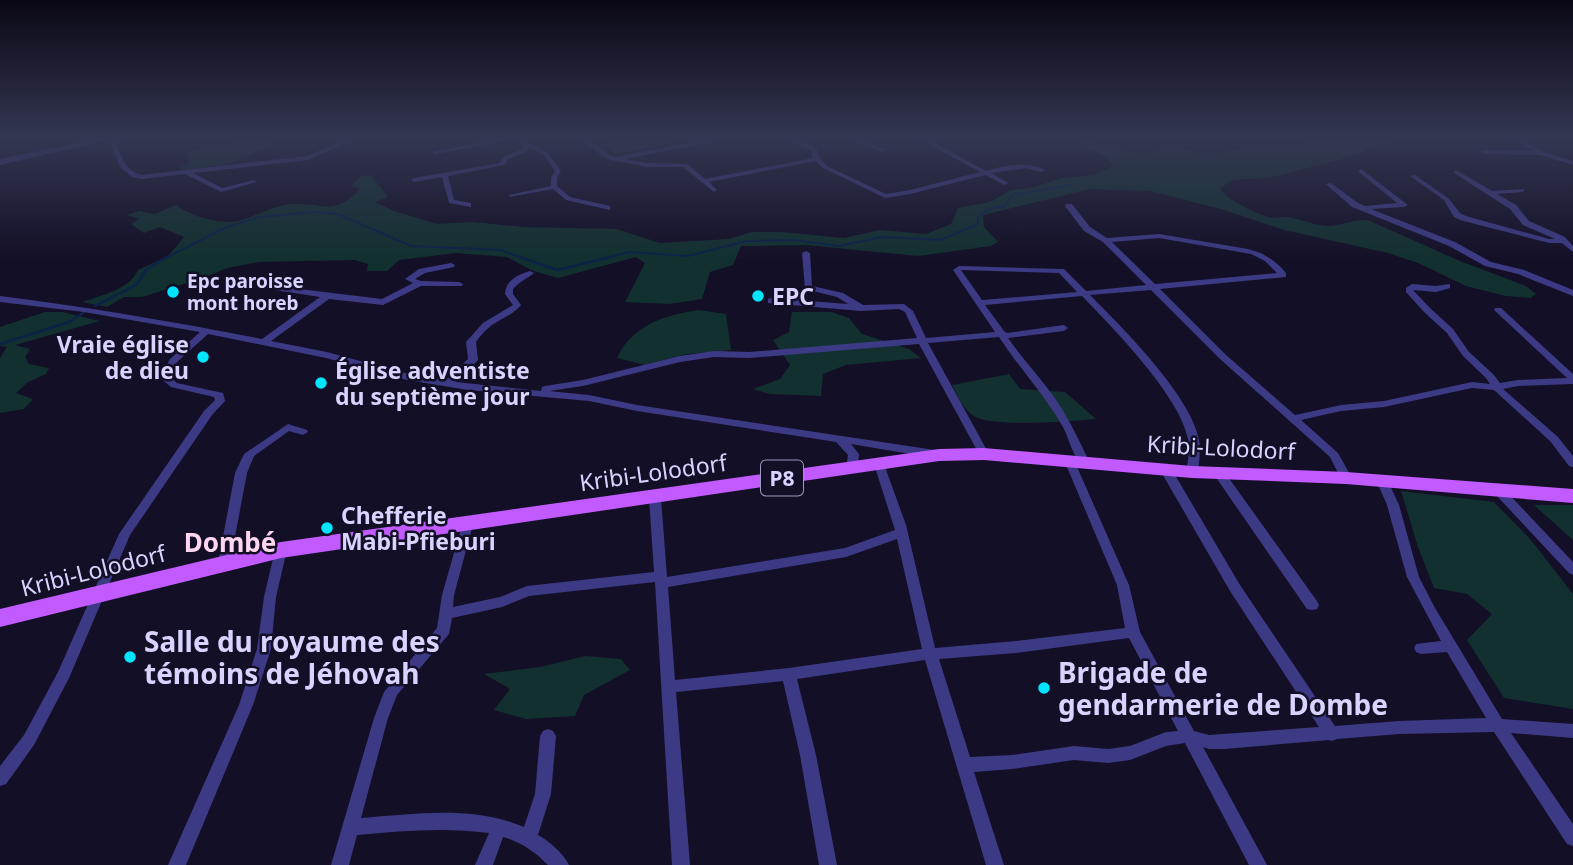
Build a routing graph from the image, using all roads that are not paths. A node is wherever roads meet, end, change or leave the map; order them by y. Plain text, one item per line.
1 (200, 179) edge
2 (418, 179) edge
3 (446, 179) edge
4 (554, 179) edge
5 (712, 179) edge
6 (851, 179) edge
7 (959, 179) edge
8 (996, 179) edge
9 (1372, 179) edge
10 (1418, 179) edge
11 (1469, 179) edge
12 (414, 180) dead end
13 (704, 181) joint
14 (254, 182) dead end
15 (1004, 183) dead end
16 (1329, 184) dead end
17 (554, 187) junction
18 (714, 190) dead end
19 (1522, 190) dead end
20 (1491, 193) junction
21 (511, 195) dead end
22 (468, 205) dead end
23 (1069, 206) dead end
24 (1359, 207) junction
25 (607, 208) dead end
26 (1106, 240) junction
27 (1567, 240) edge
28 (1573, 250) edge
29 (806, 253) dead end
30 (452, 265) dead end
31 (530, 273) dead end
32 (420, 283) junction
33 (459, 284) dead end
34 (261, 286) dead end
35 (1447, 286) dead end
36 (1153, 288) junction
37 (1083, 293) junction
38 (1573, 293) edge
39 (327, 296) junction
40 (0, 299) edge
41 (771, 302) dead end
42 (981, 303) junction
43 (861, 307) junction
44 (1498, 310) dead end
45 (1064, 328) dead end
46 (206, 331) junction
47 (1003, 335) junction
48 (264, 342) junction
49 (923, 342) junction
50 (1573, 380) edge
51 (447, 383) junction
52 (1496, 387) junction
53 (532, 391) junction
54 (1293, 419) junction
55 (303, 432) dead end
56 (837, 437) junction
57 (984, 454) junction
58 (939, 455) junction
59 (1077, 460) junction
60 (1573, 463) edge
61 (879, 464) junction
62 (852, 468) junction
63 (1166, 470) junction
64 (1192, 472) junction
65 (1219, 473) junction
66 (1346, 478) junction
67 (1383, 482) junction
68 (1500, 492) junction
69 (1573, 496) edge
70 (655, 498) junction
71 (468, 522) junction
72 (901, 533) junction
73 (281, 550) junction
74 (225, 563) junction
75 (1573, 570) edge
76 (662, 580) junction
77 (98, 593) junction
78 (1312, 605) dead end
79 (447, 614) junction
80 (0, 618) edge
81 (1133, 632) junction
82 (1448, 646) junction
83 (1421, 648) dead end
84 (930, 654) junction
85 (789, 674) junction
86 (669, 687) junction
87 (1498, 723) junction
88 (1573, 731) edge
89 (1332, 734) junction
90 (548, 736) dead end
91 (1189, 736) junction
92 (963, 765) junction
93 (0, 779) edge
94 (350, 827) junction
95 (499, 827) junction
96 (1573, 838) edge
97 (528, 839) junction
98 (177, 865) edge
99 (340, 865) edge
100 (484, 865) edge
101 (560, 865) edge
102 (681, 865) edge
103 (828, 865) edge
104 (995, 865) edge
105 (1258, 865) edge

1 - 14 street
2 - 12 street
3 - 22 street
4 - 17 street
5 - 13 street
6 - 7 street
8 - 15 street
9 - 24 street
10 - 27 street
11 - 20 street
13 - 18 street
16 - 24 street
17 - 21 street
17 - 25 street
19 - 20 street
20 - 27 street
23 - 26 street
24 - 38 street
26 - 36 street
26 - 36 street
27 - 28 street
29 - 43 street
30 - 32 street
31 - 51 street
32 - 33 street
32 - 39 street
34 - 39 street
35 - 52 street
36 - 37 street
36 - 54 street
37 - 42 street
37 - 42 street
37 - 64 street
39 - 48 street
40 - 46 street
41 - 43 street
42 - 47 street
43 - 49 street
44 - 50 street
45 - 47 street
46 - 48 street
46 - 77 street
47 - 49 street
47 - 59 street
48 - 51 street
49 - 53 street
49 - 57 street
50 - 52 street
51 - 53 street
52 - 54 street
52 - 60 street
53 - 56 street
54 - 66 street
55 - 74 street
56 - 58 street
56 - 62 street
57 - 58 main road, Kribi-Lolodorf / P8
57 - 59 main road, Kribi-Lolodorf / P8
58 - 61 main road, Kribi-Lolodorf / P8
59 - 63 main road, Kribi-Lolodorf / P8
59 - 81 street
61 - 62 main road, Kribi-Lolodorf / P8
61 - 72 street
62 - 70 main road, Kribi-Lolodorf / P8
63 - 64 main road, Kribi-Lolodorf / P8
63 - 89 street
64 - 65 main road, Kribi-Lolodorf / P8
65 - 66 main road, Kribi-Lolodorf / P8
65 - 78 street
66 - 67 main road, Kribi-Lolodorf / P8
67 - 68 main road, Kribi-Lolodorf / P8
67 - 82 street
68 - 69 main road, Kribi-Lolodorf / P8
68 - 75 street
70 - 71 main road, Kribi-Lolodorf / P8
70 - 76 street
71 - 73 main road, Kribi-Lolodorf / P8
71 - 79 street
72 - 76 street
72 - 84 street
73 - 74 main road, Kribi-Lolodorf / P8
73 - 98 street
74 - 77 main road, Kribi-Lolodorf / P8
76 - 79 street
76 - 86 street
77 - 80 main road, Kribi-Lolodorf / P8
77 - 93 street
79 - 94 street
81 - 84 street
81 - 91 street
82 - 83 street
82 - 87 street
84 - 85 street
84 - 92 street
85 - 86 street
85 - 103 street
86 - 102 street
87 - 88 street
87 - 89 street
87 - 96 street
89 - 91 street
90 - 97 street
91 - 92 street
91 - 105 street
92 - 104 street
94 - 95 street
94 - 99 street
95 - 97 street
95 - 100 street
97 - 101 street

